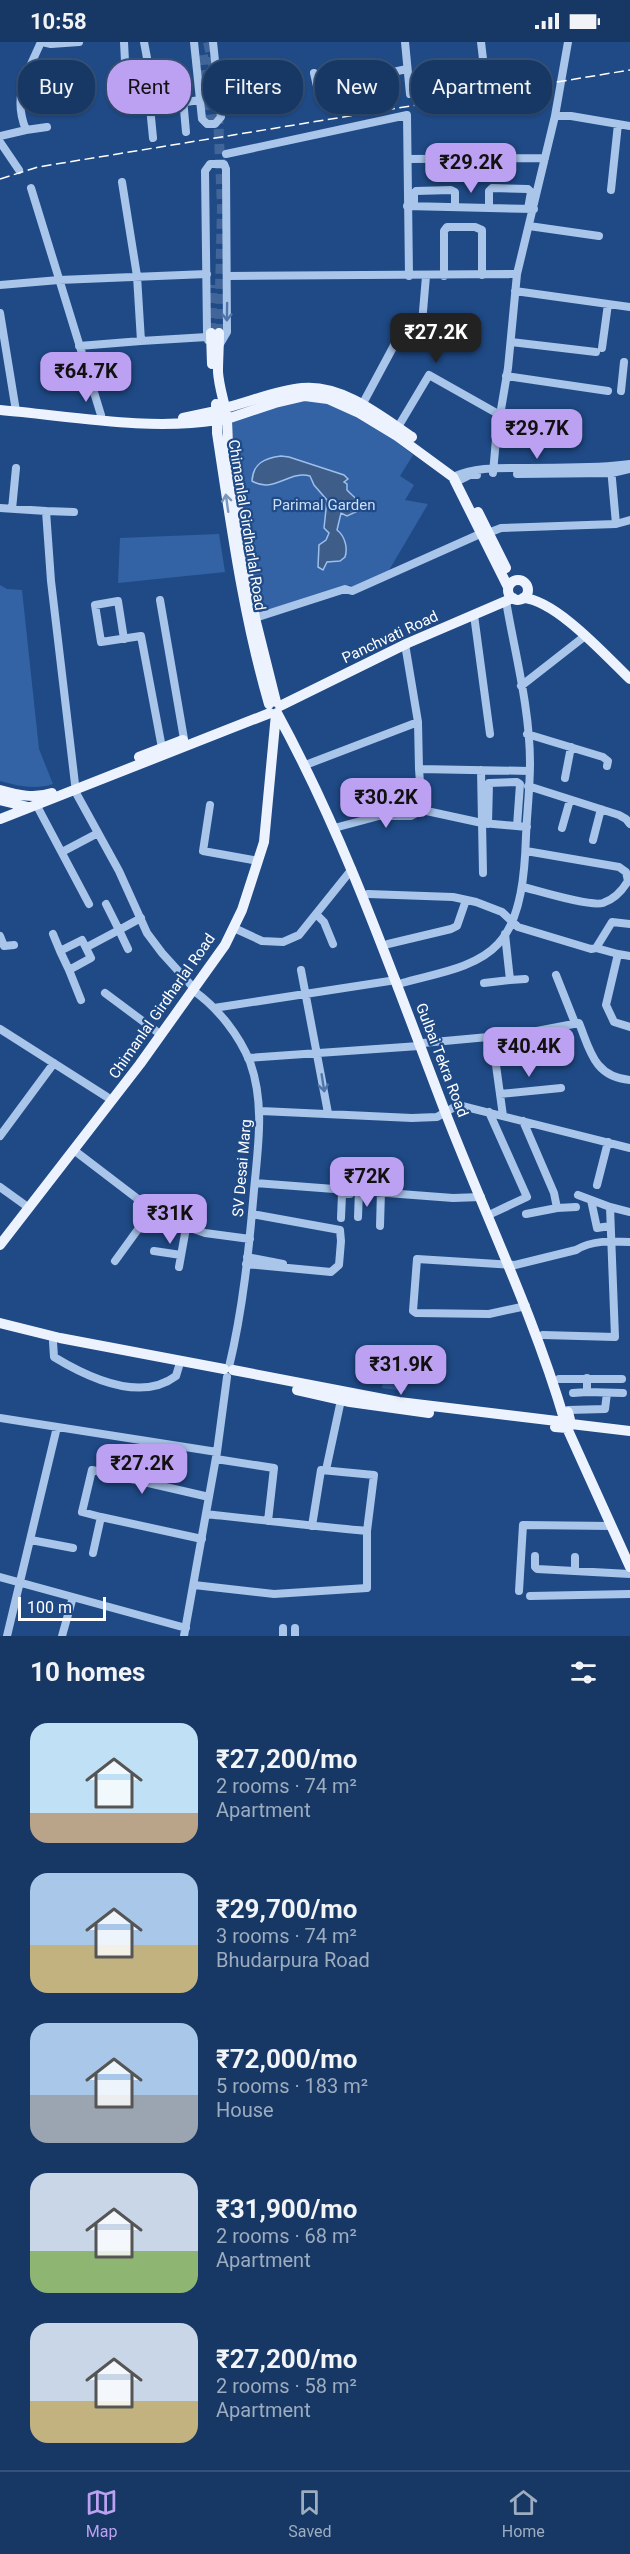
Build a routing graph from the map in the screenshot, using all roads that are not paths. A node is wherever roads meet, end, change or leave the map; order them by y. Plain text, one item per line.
1 (41, 42) edge
2 (80, 42) edge
3 (124, 42) edge
4 (144, 42) edge
5 (194, 42) edge
6 (213, 42) edge
7 (405, 42) edge
8 (481, 42) edge
9 (568, 42) edge
10 (147, 58) dead end
11 (125, 60) edge
12 (483, 60) edge
13 (407, 69) junction
14 (314, 73) dead end
15 (410, 94) dead end
16 (200, 100) junction
17 (191, 101) edge
18 (151, 114) edge
19 (184, 114) edge
20 (555, 116) junction
21 (618, 124) junction
22 (630, 126) edge
23 (47, 127) dead end
24 (26, 130) junction
25 (186, 132) dead end
26 (0, 136) edge
27 (153, 138) dead end
28 (0, 142) edge
29 (226, 154) dead end
30 (545, 158) junction
31 (408, 159) junction
32 (19, 170) dead end
33 (122, 182) dead end
34 (31, 188) dead end
35 (611, 190) dead end
36 (411, 206) junction
37 (455, 207) junction
38 (489, 208) junction
39 (531, 209) junction
40 (530, 226) junction
41 (599, 236) dead end
42 (207, 274) junction
43 (518, 274) junction
44 (482, 275) junction
45 (137, 276) junction
46 (228, 276) junction
47 (409, 276) junction
48 (426, 276) junction
49 (444, 276) junction
50 (59, 280) junction
51 (0, 285) edge
52 (515, 291) junction
53 (608, 304) junction
54 (630, 307) edge
55 (0, 313) edge
56 (421, 335) dead end
57 (398, 338) dead end
58 (214, 339) junction
59 (141, 341) junction
60 (511, 342) junction
61 (79, 346) junction
62 (624, 362) dead end
63 (506, 376) junction
64 (619, 391) edge
65 (0, 405) edge
66 (362, 405) junction
67 (16, 409) junction
68 (0, 410) edge
69 (101, 415) junction
70 (221, 415) junction
71 (500, 415) junction
72 (554, 423) dead end
73 (398, 428) junction
74 (630, 464) edge
75 (16, 468) dead end
76 (630, 469) edge
77 (611, 470) junction
78 (493, 471) junction
79 (457, 478) junction
80 (0, 508) edge
81 (12, 509) junction
82 (46, 511) junction
83 (74, 512) dead end
84 (630, 520) edge
85 (616, 524) junction
86 (484, 534) junction
87 (514, 593) junction
88 (160, 600) dead end
89 (474, 615) junction
90 (255, 618) junction
91 (585, 636) junction
92 (124, 639) junction
93 (405, 644) junction
94 (630, 672) edge
95 (630, 679) edge
96 (521, 686) junction
97 (275, 709) junction
98 (418, 722) junction
99 (490, 734) dead end
100 (527, 734) junction
101 (184, 739) junction
102 (571, 747) junction
103 (162, 748) junction
104 (308, 764) junction
105 (607, 766) dead end
106 (419, 769) junction
107 (481, 770) junction
108 (529, 771) junction
109 (565, 778) dead end
110 (528, 786) junction
111 (75, 788) junction
112 (0, 790) edge
113 (0, 800) edge
114 (570, 800) junction
115 (16, 804) junction
116 (210, 804) dead end
117 (32, 806) junction
118 (601, 809) junction
119 (422, 810) junction
120 (0, 811) edge
121 (0, 819) edge
122 (485, 824) junction
123 (630, 824) edge
124 (522, 826) junction
125 (338, 827) junction
126 (562, 828) dead end
127 (98, 833) junction
128 (593, 840) dead end
129 (526, 851) junction
130 (62, 852) junction
131 (253, 860) junction
132 (352, 869) junction
133 (483, 873) dead end
134 (523, 887) junction
135 (368, 894) junction
136 (466, 900) junction
137 (89, 904) dead end
138 (106, 904) dead end
139 (316, 914) junction
140 (141, 918) junction
141 (511, 921) junction
142 (630, 924) edge
143 (234, 928) junction
144 (118, 930) junction
145 (505, 933) junction
146 (53, 934) dead end
147 (0, 936) edge
148 (333, 944) dead end
149 (388, 944) junction
150 (14, 945) dead end
151 (87, 947) junction
152 (596, 948) junction
153 (128, 949) dead end
154 (60, 951) junction
155 (618, 954) junction
156 (630, 956) edge
157 (69, 970) junction
158 (301, 970) dead end
159 (556, 975) dead end
160 (525, 979) dead end
161 (510, 980) junction
162 (399, 981) junction
163 (484, 983) dead end
164 (192, 988) junction
165 (105, 993) dead end
166 (306, 994) junction
167 (81, 1000) dead end
168 (214, 1008) junction
169 (575, 1023) junction
170 (630, 1027) edge
171 (0, 1029) edge
172 (156, 1031) junction
173 (492, 1036) junction
174 (421, 1044) junction
175 (318, 1053) junction
176 (248, 1058) junction
177 (54, 1063) junction
178 (630, 1080) edge
179 (561, 1088) dead end
180 (500, 1094) junction
181 (108, 1097) junction
182 (448, 1109) junction
183 (261, 1111) junction
184 (328, 1113) junction
185 (489, 1113) junction
186 (503, 1116) junction
187 (523, 1121) junction
188 (0, 1136) edge
189 (608, 1142) junction
190 (630, 1148) edge
191 (75, 1151) junction
192 (255, 1183) junction
193 (597, 1185) dead end
194 (0, 1186) edge
195 (342, 1191) junction
196 (361, 1193) junction
197 (381, 1194) junction
198 (578, 1195) dead end
199 (482, 1197) junction
200 (591, 1200) junction
201 (25, 1205) junction
202 (576, 1207) dead end
203 (610, 1207) junction
204 (557, 1208) junction
205 (152, 1210) junction
206 (630, 1212) edge
207 (493, 1213) junction
208 (252, 1214) junction
209 (526, 1214) dead end
210 (358, 1217) dead end
211 (341, 1218) dead end
212 (380, 1226) dead end
213 (610, 1226) junction
214 (186, 1228) junction
215 (0, 1234) edge
216 (249, 1239) junction
217 (613, 1241) junction
218 (630, 1242) edge
219 (0, 1245) edge
220 (154, 1251) dead end
221 (181, 1255) junction
222 (247, 1260) junction
223 (115, 1261) dead end
224 (512, 1265) junction
225 (179, 1268) dead end
226 (526, 1306) junction
227 (0, 1323) edge
228 (0, 1328) edge
229 (543, 1335) junction
230 (54, 1342) junction
231 (178, 1366) junction
232 (228, 1372) junction
233 (625, 1377) edge
234 (587, 1378) junction
235 (559, 1379) junction
236 (602, 1379) junction
237 (587, 1392) junction
238 (573, 1393) dead end
239 (605, 1393) junction
240 (622, 1393) dead end
241 (341, 1400) junction
242 (568, 1410) junction
243 (0, 1418) edge
244 (57, 1426) junction
245 (569, 1426) junction
246 (630, 1431) edge
247 (630, 1438) edge
248 (217, 1456) junction
249 (326, 1470) junction
250 (209, 1497) junction
251 (206, 1514) junction
252 (101, 1517) junction
253 (268, 1521) junction
254 (312, 1526) junction
255 (611, 1526) junction
256 (367, 1531) junction
257 (202, 1539) junction
258 (31, 1540) junction
259 (73, 1548) dead end
260 (93, 1553) dead end
261 (630, 1554) edge
262 (535, 1556) dead end
263 (576, 1557) dead end
264 (630, 1567) edge
265 (575, 1571) junction
266 (630, 1574) edge
267 (0, 1577) edge
268 (20, 1583) junction
269 (194, 1585) junction
270 (519, 1592) dead end
271 (630, 1594) edge
272 (530, 1596) dead end
273 (73, 1597) junction
274 (185, 1632) edge
275 (7, 1636) edge
276 (62, 1636) edge

1 - 2 street
1 - 24 street
3 - 11 street
4 - 10 street
5 - 16 street
6 - 16 street
7 - 13 street
8 - 12 street
9 - 20 street
13 - 14 street
13 - 15 street
16 - 17 street
18 - 27 street
19 - 25 street
20 - 21 street
20 - 30 street
21 - 22 street
21 - 35 street
23 - 24 street
24 - 26 street
28 - 32 street
29 - 31 street
30 - 31 street
30 - 39 street
31 - 36 street
33 - 45 street
34 - 50 street
36 - 37 street
36 - 37 street
36 - 47 street
37 - 38 street
38 - 39 street
38 - 39 street
39 - 40 street
40 - 41 street
40 - 43 street
42 - 45 street
42 - 46 street
42 - 58 street
43 - 44 street
43 - 52 street
44 - 49 street
44 - 49 street
45 - 50 street
45 - 59 street
46 - 47 street
46 -> 58 street
47 - 48 street
48 - 49 street
48 - 56 street
50 - 51 street
50 - 61 street
52 - 53 street
52 - 60 street
53 - 54 street
53 - 60 street
55 - 67 street
57 - 66 street
58 - 59 street
58 - 70 main road, Chimanlal Girdharlal Road
59 - 61 street
60 - 63 street
61 - 69 street
62 - 64 street
63 - 64 street
63 - 71 street
65 - 67 main road
66 - 70 main road
66 - 73 main road
67 - 68 main road
67 - 69 main road
67 - 70 main road
69 - 70 main road
70 - 79 main road
70 - 90 main road, Chimanlal Girdharlal Road
97 -> 70 main road, Chimanlal Girdharlal Road
71 - 72 street
71 - 73 street
71 - 78 street
73 - 79 main road
74 - 77 street
75 - 81 street
76 - 77 street
77 - 78 street
77 - 85 street
78 - 79 street
79 - 86 main road
80 - 81 street
81 - 82 street
82 - 83 street
82 - 111 street
84 - 85 street
85 - 86 street
86 - 87 main road
86 - 90 street
87 - 89 main road, Panchvati Road
87 - 91 main road
87 - 94 main road
87 - 96 street
87 - 97 main road, Panchvati Road
88 - 101 street
89 - 93 main road, Panchvati Road
89 - 99 street
90 - 97 main road, Chimanlal Girdharlal Road
91 - 95 main road
91 - 96 street
92 - 92 street
92 - 103 street
93 - 97 main road, Panchvati Road
93 - 98 street
96 - 100 street
97 - 101 main road
97 - 104 main road, Gulbai Tekra Road
97 - 111 main road
97 - 131 main road, Chimanlal Girdharlal Road
97 - 132 main road, Gulbai Tekra Road
97 - 143 main road, Chimanlal Girdharlal Road
98 - 104 street
98 - 106 street
100 - 102 street
100 - 108 street
101 - 103 main road
102 - 105 street
102 - 109 street
103 - 111 main road
104 - 125 main road, Gulbai Tekra Road
106 - 107 street
106 - 119 street
107 - 108 street
107 - 122 street
108 - 110 street
110 - 114 street
110 - 124 street
111 - 112 main road
111 - 117 main road
111 - 127 street, SV Desai Marg
113 - 115 main road
114 - 118 street
114 - 126 street
115 - 117 main road
115 - 120 main road
116 - 131 street
117 - 121 main road
117 - 130 street
118 - 123 street
118 - 128 street
119 - 122 street
119 - 125 street
122 - 124 street
122 - 124 street
122 - 133 street
124 - 129 street
125 - 135 main road, Gulbai Tekra Road
127 - 130 street
127 - 140 street, SV Desai Marg
129 - 134 street
129 - 134 street
130 - 137 street
131 - 164 main road, Chimanlal Girdharlal Road
132 - 139 street
132 - 162 main road, Gulbai Tekra Road
134 - 141 street
135 - 136 street
135 - 149 main road, Gulbai Tekra Road
136 - 141 street
136 - 149 street
138 - 144 street
139 - 143 street
139 - 148 street
140 - 144 street
140 - 164 street, SV Desai Marg
141 - 145 street
141 - 152 street
142 - 152 street
143 - 164 main road, Chimanlal Girdharlal Road
144 - 151 street
144 - 153 street
145 - 161 street
145 - 162 street
146 - 154 street
147 - 150 street
149 - 162 main road, Gulbai Tekra Road
151 - 154 street
151 - 157 street
152 - 155 street
154 - 157 street
155 - 156 street
155 - 170 street
157 - 167 street
158 - 166 street
159 - 169 street
160 - 161 street
161 - 163 street
162 - 166 street
162 - 174 main road, Gulbai Tekra Road
164 - 168 street, SV Desai Marg
164 - 172 main road, Chimanlal Girdharlal Road
164 - 191 main road, Chimanlal Girdharlal Road
165 - 172 street
166 - 168 street
166 - 175 street
168 - 176 street, SV Desai Marg
169 - 173 street
169 - 178 street
171 - 177 street
172 - 181 main road, Chimanlal Girdharlal Road
173 - 174 street
173 - 180 street
174 - 175 street
174 - 182 main road, Gulbai Tekra Road
175 - 176 street
175 -> 184 street
176 - 183 street, SV Desai Marg
177 - 181 street
177 - 188 street
179 - 180 street
180 - 186 street
181 - 201 main road, Chimanlal Girdharlal Road
182 - 184 street
182 - 185 street
182 - 199 main road, Gulbai Tekra Road
182 - 207 main road, Gulbai Tekra Road
183 - 184 street
183 - 192 street, SV Desai Marg
185 - 186 street
185 - 207 street
186 - 187 street
187 - 189 street
187 - 204 street
189 - 190 street
189 - 193 street
191 - 205 street
191 - 219 main road, Chimanlal Girdharlal Road
192 - 195 street
192 - 208 street, SV Desai Marg
194 - 201 street
195 - 196 street
195 - 211 street
196 - 197 street
196 - 210 street
197 - 199 street
197 - 212 street
198 - 200 street
199 - 224 main road, Gulbai Tekra Road
200 - 203 street
200 - 213 street
201 - 215 main road, Chimanlal Girdharlal Road
202 - 204 street
203 - 206 street
203 - 213 street
204 - 209 street
205 - 214 street
205 - 223 street
207 - 224 main road, Gulbai Tekra Road
208 - 216 street, SV Desai Marg
208 - 222 street
213 - 217 street
214 - 216 street
214 - 221 street
216 - 222 street, SV Desai Marg
217 - 218 street
217 - 224 street
217 - 229 street
220 - 221 street
221 - 225 street
222 - 232 street, SV Desai Marg
224 - 226 main road, Gulbai Tekra Road
224 - 226 street
224 - 229 main road, Gulbai Tekra Road
226 - 245 main road, Gulbai Tekra Road
227 - 232 main road
228 - 230 main road
229 - 235 main road, Gulbai Tekra Road
230 - 231 main road
230 - 231 street
231 - 232 main road
232 - 241 main road
232 - 245 main road
232 - 248 street, SV Desai Marg
233 - 236 street
234 - 235 street
234 - 236 street
234 - 237 street
235 - 242 main road, Gulbai Tekra Road
236 - 239 street
237 - 238 street
237 - 239 street
239 - 240 street
239 - 242 street
241 - 245 main road
241 - 249 street
242 - 245 main road, Gulbai Tekra Road
243 - 244 street
244 - 248 street
244 - 258 street
245 - 246 main road
245 - 247 main road
245 - 255 main road, Gulbai Tekra Road
245 - 261 main road, Gulbai Tekra Road
248 - 250 street, SV Desai Marg
248 - 253 street
249 - 254 street
249 - 256 street
250 - 251 street, SV Desai Marg
250 - 252 street
251 - 253 street
251 - 257 street, SV Desai Marg
252 - 257 street
252 - 260 street
253 - 254 street
254 - 256 street
255 - 264 main road, Gulbai Tekra Road
255 - 270 street
256 - 269 street
257 - 269 street, SV Desai Marg
258 - 259 street
258 - 268 street
262 - 265 street
263 - 265 street
265 - 266 street
267 - 268 street
268 - 273 street
268 - 275 street
269 - 274 street, SV Desai Marg
271 - 272 street
273 - 274 street
273 - 276 street

